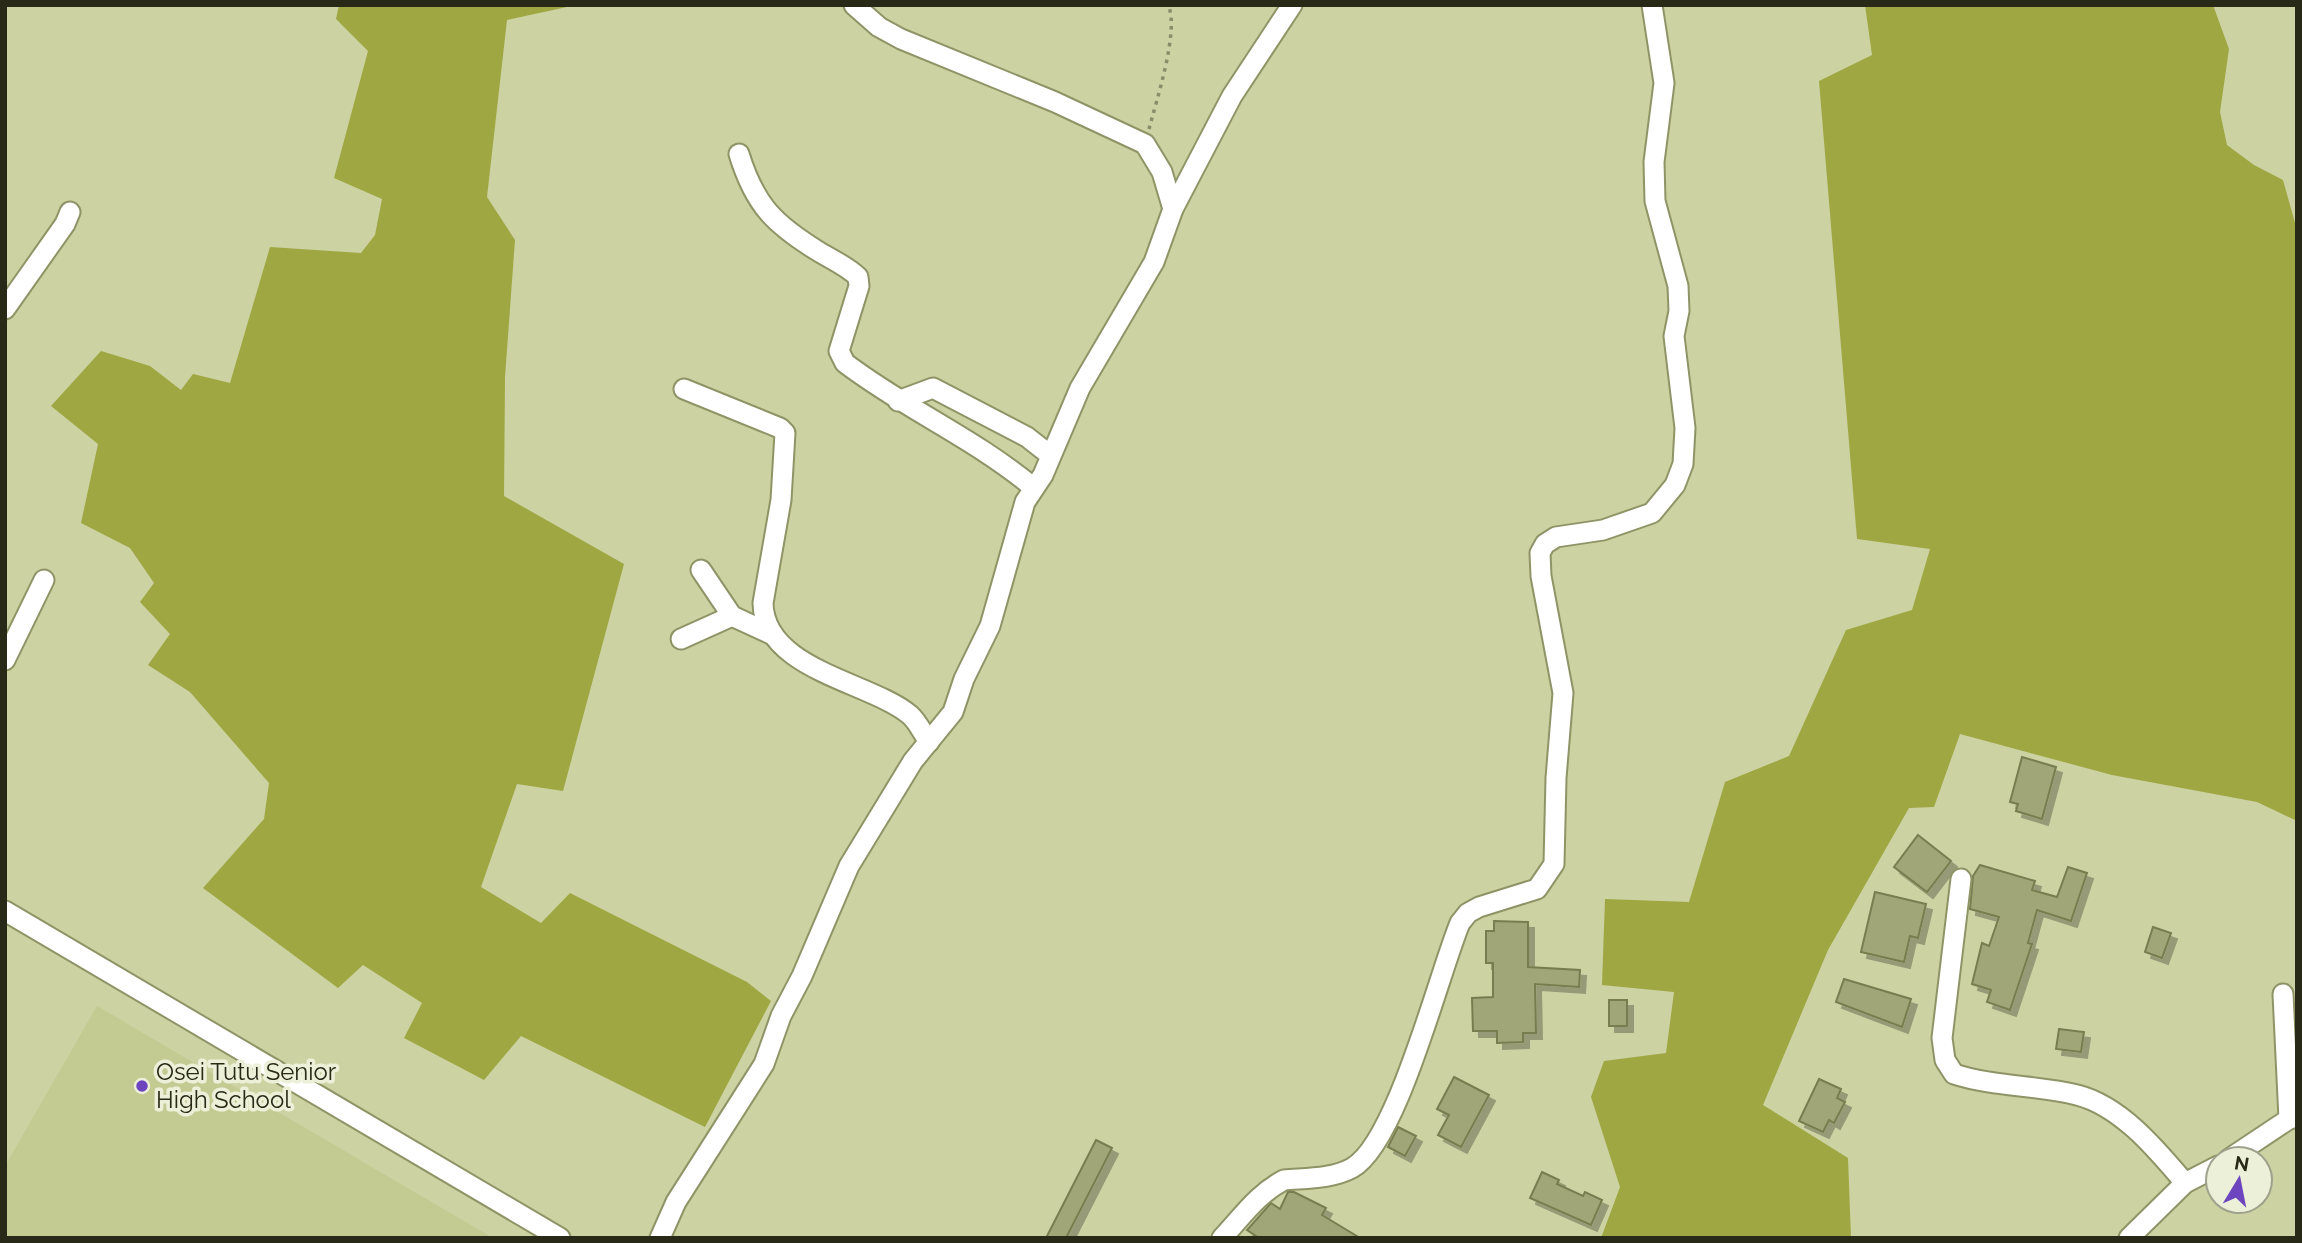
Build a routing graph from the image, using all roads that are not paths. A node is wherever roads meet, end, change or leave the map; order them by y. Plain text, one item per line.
1 (854, 5) edge
2 (1292, 5) edge
3 (1652, 5) edge
4 (739, 154) dead end
5 (1173, 209) junction
6 (70, 212) dead end
7 (5, 309) edge
8 (684, 389) dead end
9 (898, 401) junction
10 (1050, 455) junction
11 (1034, 488) junction
12 (701, 570) dead end
13 (44, 580) dead end
14 (732, 616) junction
15 (771, 635) junction
16 (681, 639) dead end
17 (5, 660) edge
18 (929, 742) junction
19 (1961, 879) dead end
20 (5, 911) edge
21 (2283, 994) dead end
22 (2293, 1118) edge
23 (2251, 1145) edge
24 (2204, 1173) edge
25 (2185, 1183) junction
26 (560, 1238) edge
27 (660, 1238) edge
28 (1222, 1238) edge
29 (2129, 1238) edge

1 - 5 street
2 - 5 street
3 - 28 street
4 - 9 street
5 - 10 street
6 - 7 street
8 - 15 street
9 - 10 street
9 - 11 street
10 - 11 street
11 - 18 street
12 - 14 street
13 - 17 street
14 - 15 street
14 - 16 street
15 - 18 street
18 - 27 street
19 - 25 street
20 - 26 street
21 - 22 street
22 - 23 street
24 - 25 street
25 - 29 street

